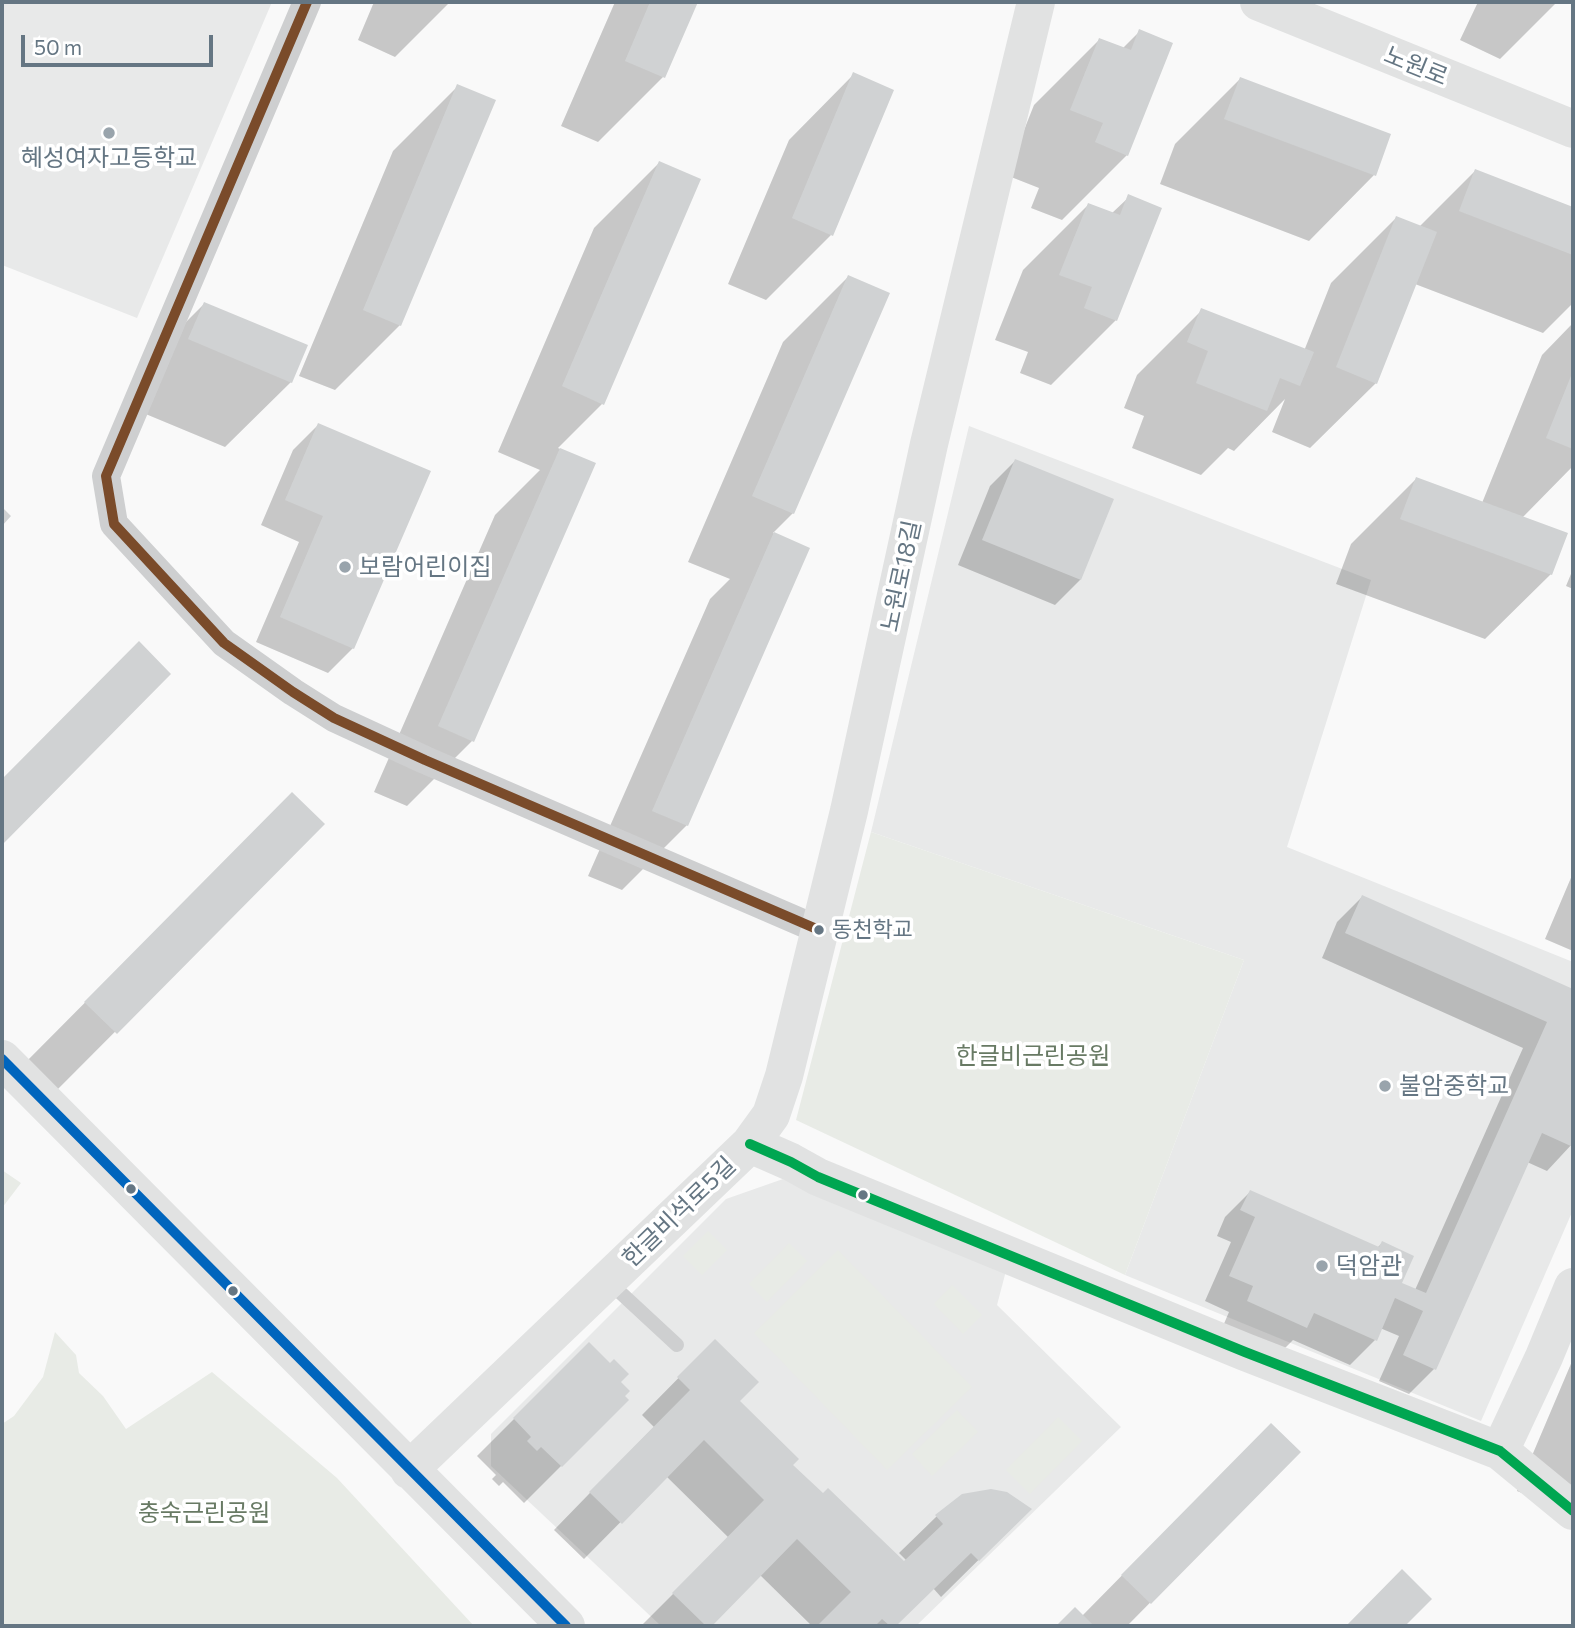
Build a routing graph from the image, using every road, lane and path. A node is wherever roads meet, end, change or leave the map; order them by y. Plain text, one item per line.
1 (307, 2) edge
2 (1036, 2) edge
3 (1259, 2) edge
4 (1573, 129) edge
5 (819, 930) junction
6 (2, 1059) edge
7 (750, 1144) junction
8 (608, 1280) junction
9 (1573, 1287) edge
10 (677, 1345) dead end
11 (1500, 1451) junction
12 (409, 1470) junction
13 (1573, 1511) edge
14 (566, 1626) edge

1 - 5 street
2 - 5 street, 노원로18길
3 - 4 street, 노원로
5 - 7 street, 노원로18길
6 - 12 street
7 - 8 street, 한글비석로5길
7 - 11 street, 한글비석로5길
8 - 10 lane
8 - 12 street, 한글비석로5길
9 - 11 street
11 - 13 street, 한글비석로5길
12 - 14 street

